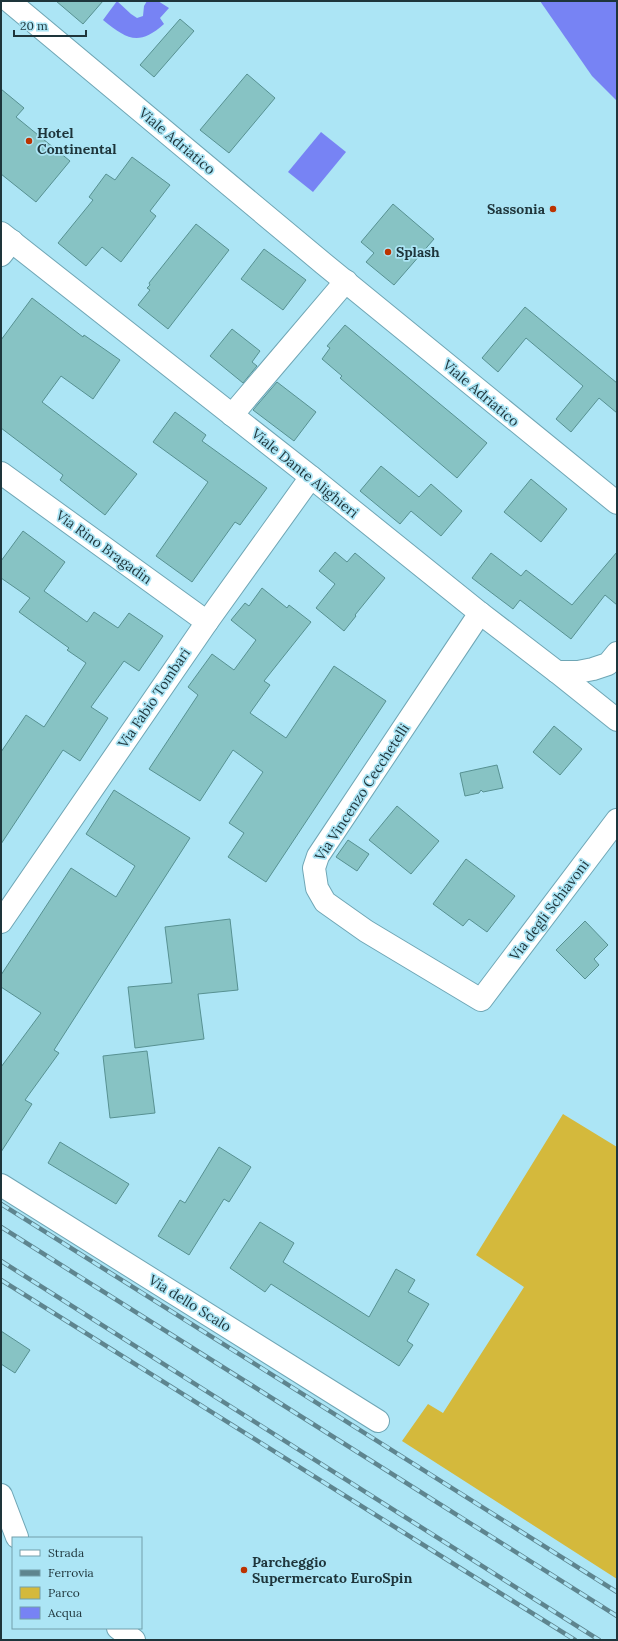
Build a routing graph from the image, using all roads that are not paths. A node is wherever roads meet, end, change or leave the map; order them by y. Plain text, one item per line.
1 (9, 1) edge
2 (5, 243) edge
3 (346, 281) junction
4 (232, 415) junction
5 (1, 473) edge
6 (311, 477) junction
7 (617, 503) edge
8 (480, 613) junction
9 (207, 622) junction
10 (617, 653) edge
11 (557, 672) junction
12 (617, 720) edge
13 (617, 820) edge
14 (1, 921) edge
15 (481, 1000) joint
16 (1, 1185) edge
17 (378, 1421) dead end
18 (1, 1495) edge
19 (12, 1534) edge
20 (119, 1629) edge
21 (134, 1640) edge

1 - 3 street, Viale Adriatico
2 - 4 street, Viale Dante Alighieri
3 - 4 street
3 - 7 street, Viale Adriatico
4 - 6 street, Viale Dante Alighieri
5 - 9 street, Via Rino Bragadin
6 - 8 street, Viale Dante Alighieri
6 - 9 street, Via Fabio Tombari
8 - 11 street, Viale Dante Alighieri
8 - 15 street, Via Vincenzo Cecchetelli
9 - 14 street, Via Fabio Tombari
10 - 11 street
11 - 12 street
13 - 15 street, Via degli Schiavoni
16 - 17 street, Via dello Scalo
18 - 19 street
20 - 21 street

